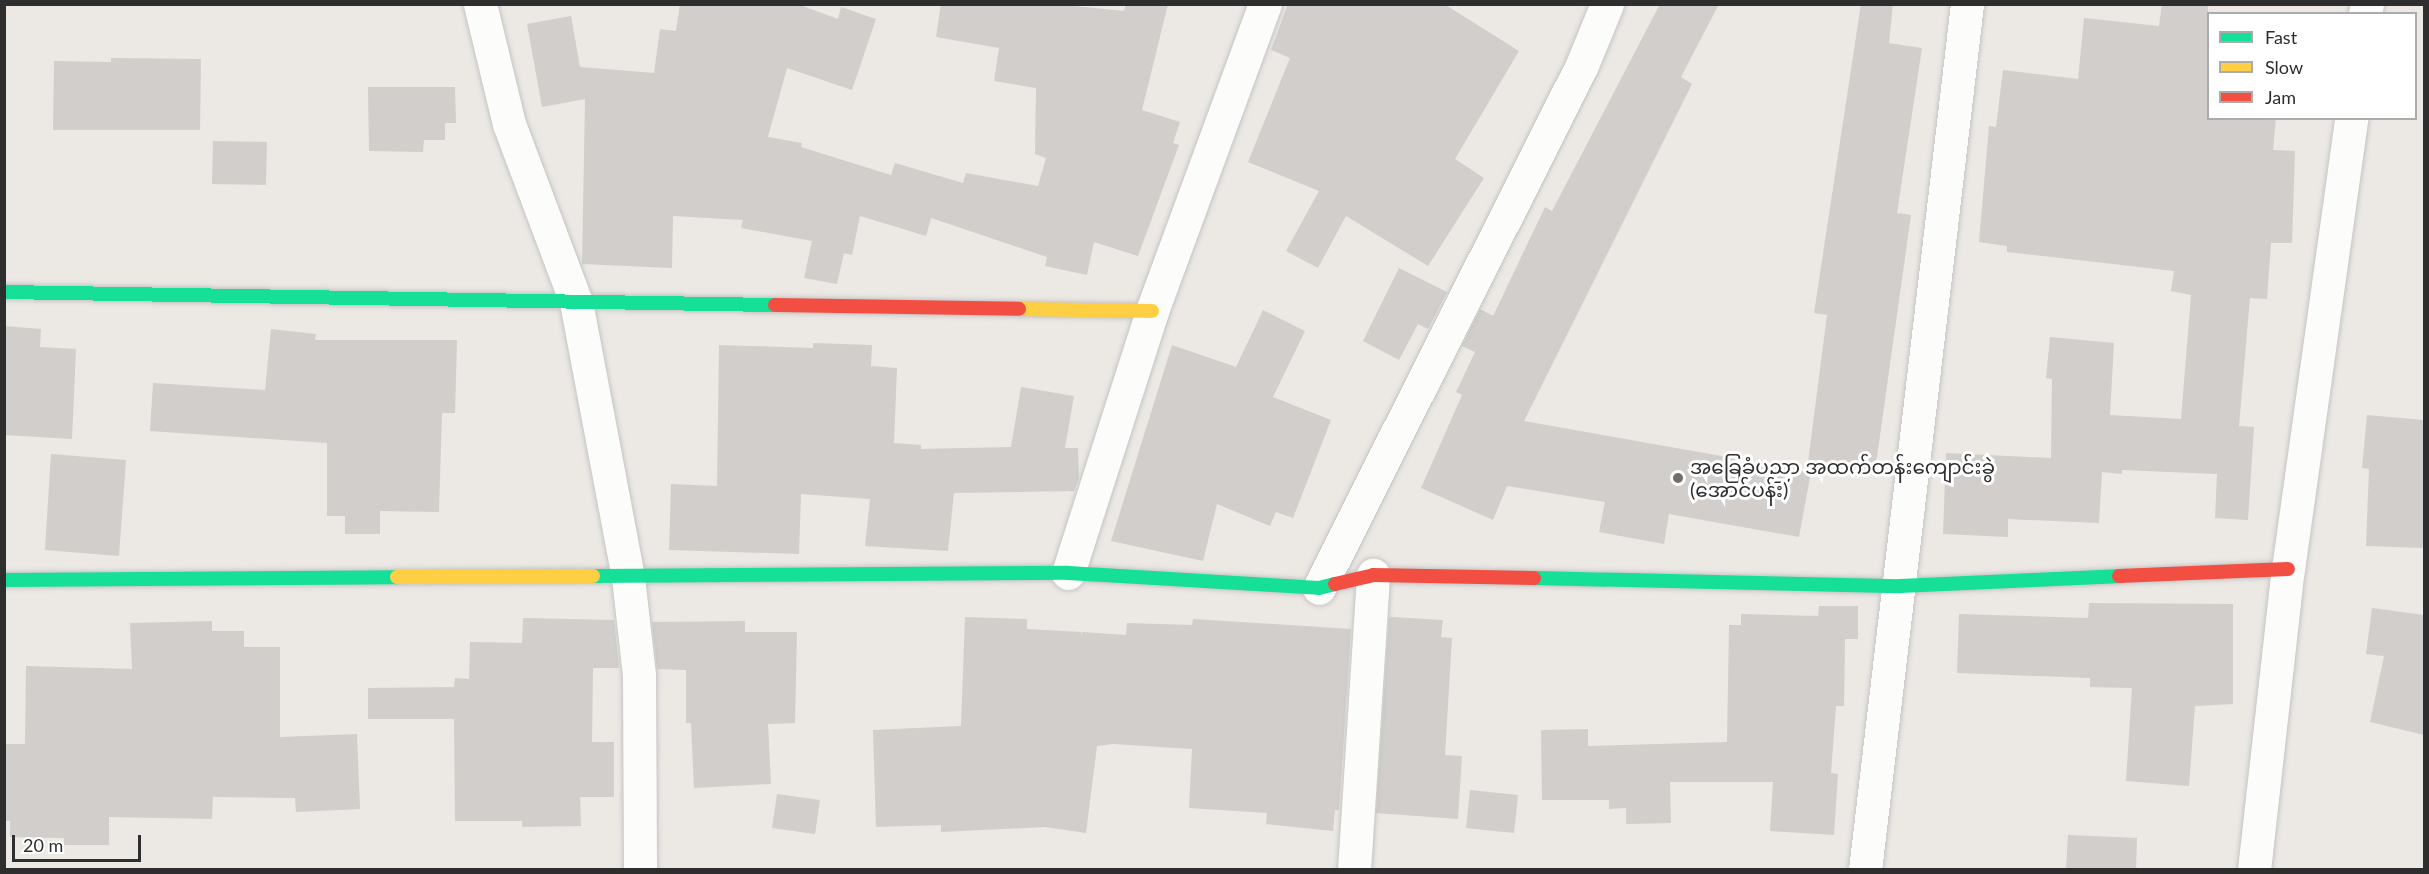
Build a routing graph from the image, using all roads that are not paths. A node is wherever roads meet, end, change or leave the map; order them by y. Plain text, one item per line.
1 (480, 4) edge
2 (1264, 4) edge
3 (1607, 4) edge
4 (1967, 4) edge
5 (2351, 120) edge
6 (4, 292) edge
7 (576, 302) junction
8 (1152, 311) junction
9 (2288, 569) junction
10 (1068, 573) junction
11 (1373, 575) junction
12 (628, 577) junction
13 (4, 580) edge
14 (1900, 586) junction
15 (1320, 588) junction
16 (640, 870) edge
17 (1354, 870) edge
18 (1865, 870) edge
19 (2254, 870) edge

1 - 7 street
2 - 8 street
3 - 15 street
4 - 14 street
5 - 9 street
6 - 7 street
7 - 8 street
7 - 12 street
8 - 10 street
9 - 14 street
9 - 19 street
10 - 12 street
10 - 15 street
11 - 14 street
11 - 15 street
11 - 17 street
12 - 13 street
12 - 16 street
14 - 18 street

